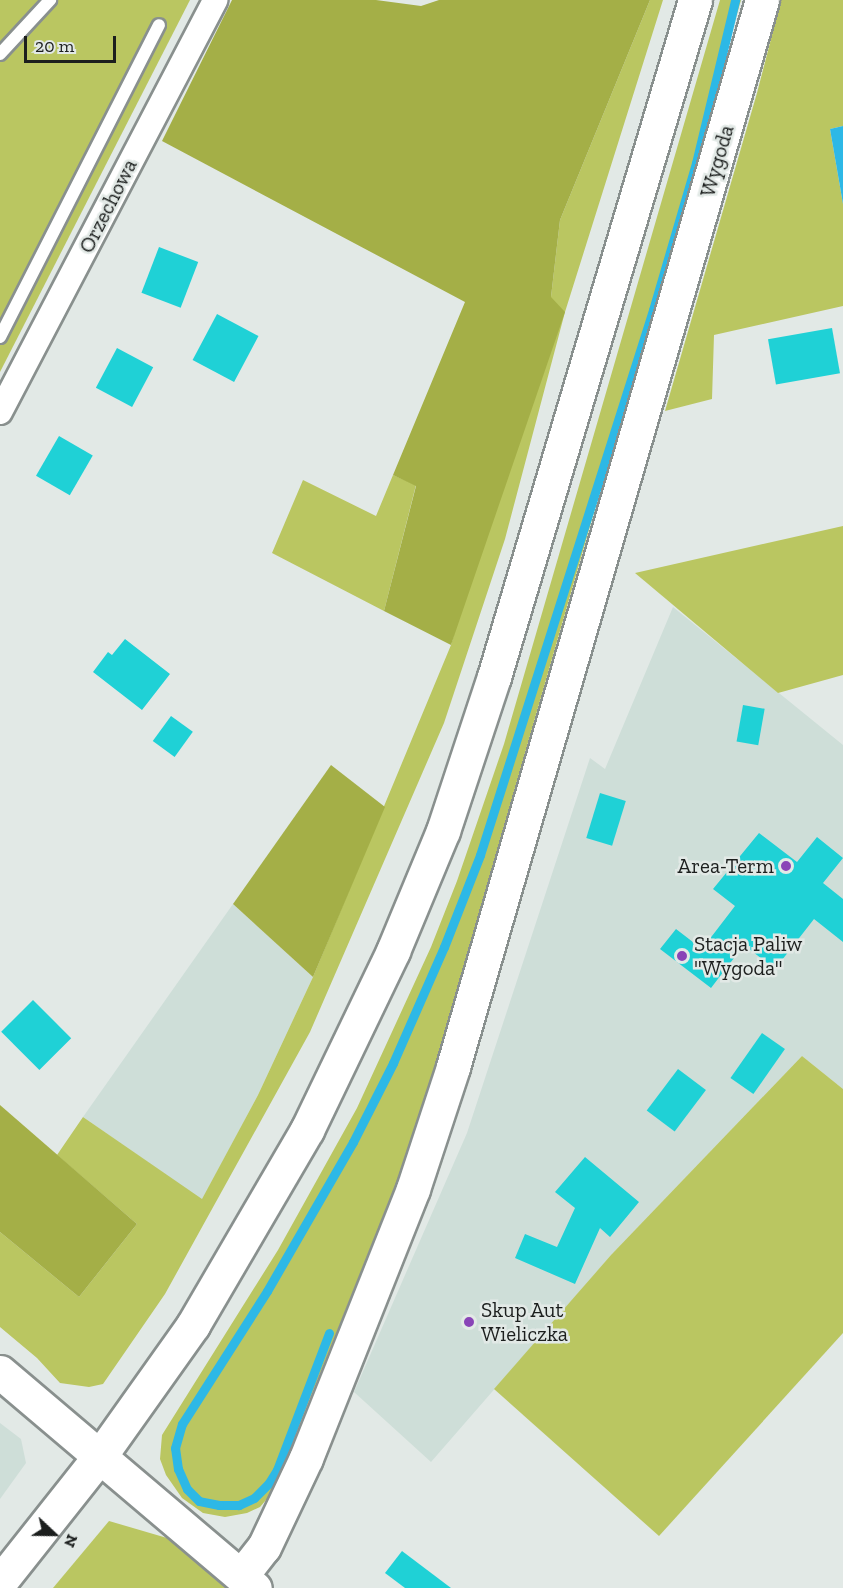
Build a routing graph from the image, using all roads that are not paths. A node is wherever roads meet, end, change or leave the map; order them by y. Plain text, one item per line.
1 (50, 0) edge
2 (215, 0) edge
3 (695, 0) edge
4 (762, 0) edge
5 (159, 26) dead end
6 (0, 54) edge
7 (0, 337) edge
8 (0, 412) edge
9 (0, 1372) edge
10 (100, 1456) junction
11 (0, 1582) edge
12 (248, 1582) edge

1 - 6 lane
2 - 8 street, Orzechowa
3 - 10 street
4 - 12 street, Wygoda
5 - 7 lane
9 - 10 street
10 - 11 street
10 - 12 street

